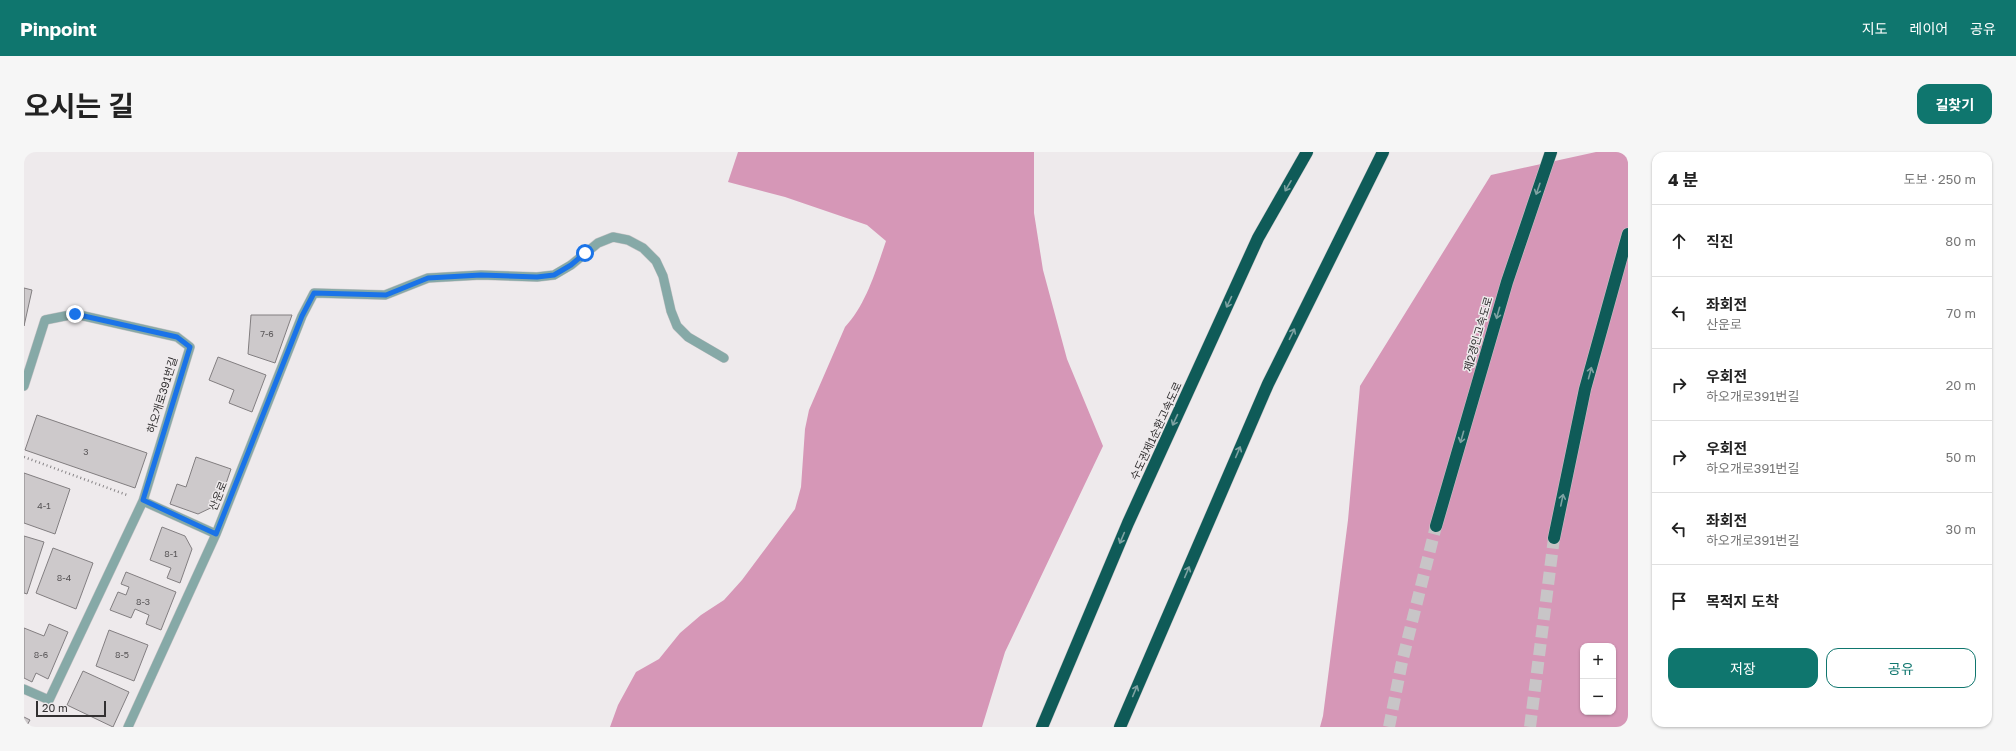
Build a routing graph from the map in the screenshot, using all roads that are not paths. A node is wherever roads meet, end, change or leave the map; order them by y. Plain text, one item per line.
1 (1307, 152) edge
2 (1383, 152) edge
3 (1551, 152) edge
4 (1628, 234) edge
5 (724, 358) dead end
6 (24, 386) edge
7 (143, 500) junction
8 (1436, 526) tunnel mouth
9 (216, 534) junction
10 (1554, 538) tunnel mouth
11 (24, 689) edge
12 (128, 727) edge
13 (1042, 727) edge
14 (1120, 727) edge

1 -> 13 highway, 수도권제1순환고속도로
14 -> 2 highway
3 -> 8 highway, 제2경인고속도로
10 -> 4 highway
5 - 9 lane, 산운로
6 - 7 lane, 하오개로391번길
7 - 9 lane
7 - 11 lane, 하오개로391번길
9 - 12 lane, 산운로

